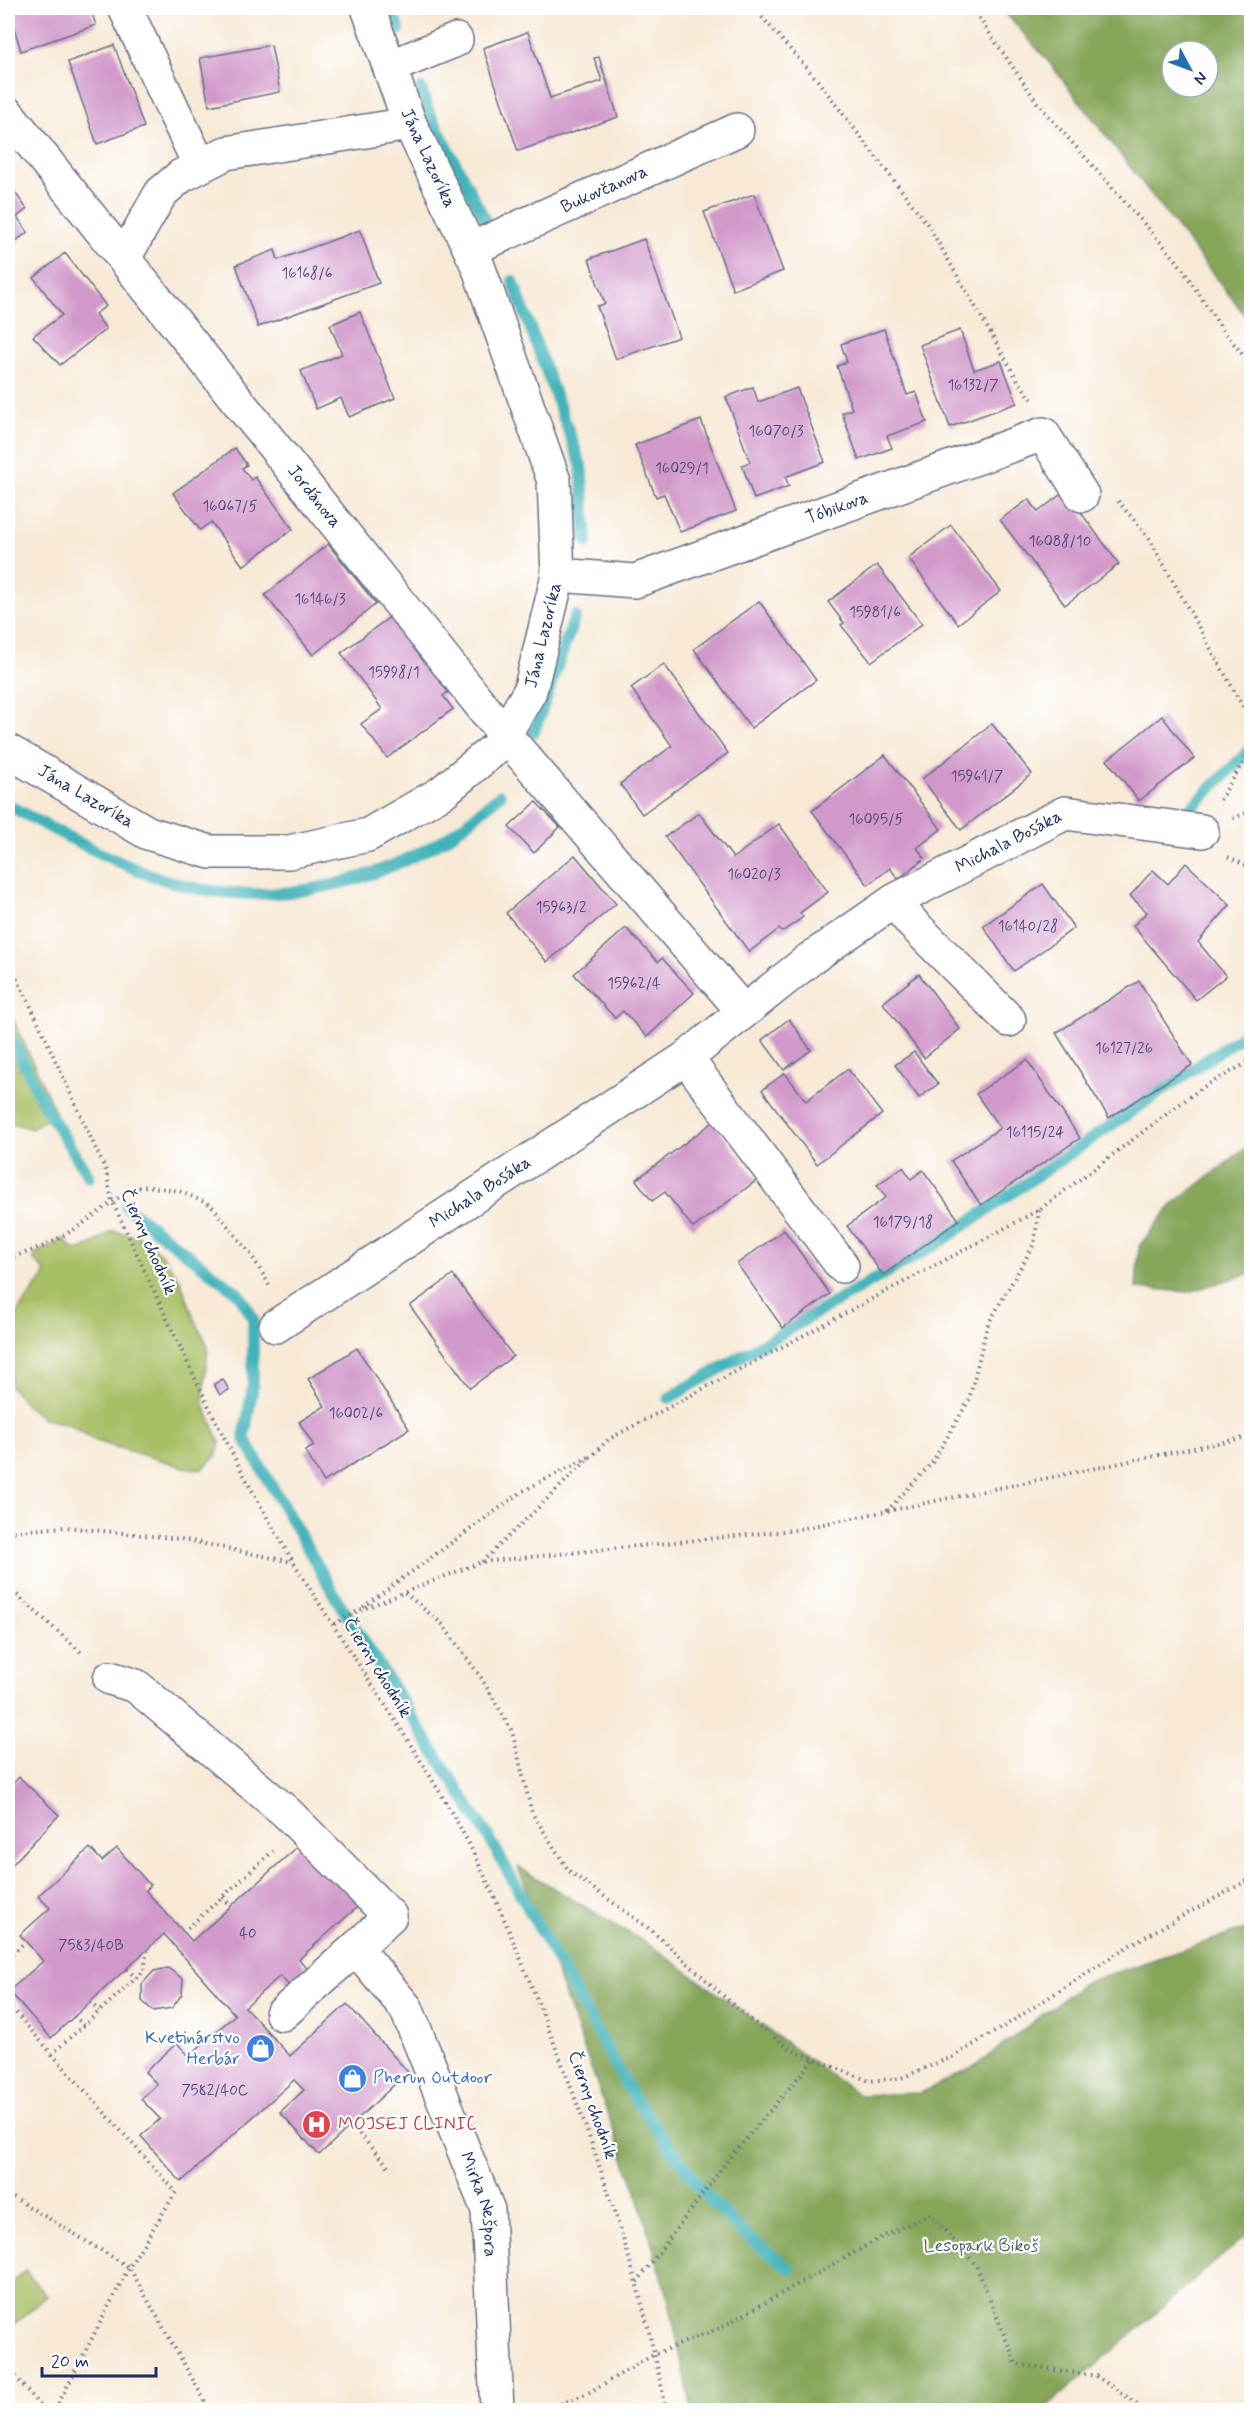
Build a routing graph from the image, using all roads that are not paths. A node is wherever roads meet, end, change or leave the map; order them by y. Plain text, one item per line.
1 (125, 8) edge
2 (368, 8) edge
3 (456, 40) dead end
4 (390, 67) junction
5 (8, 114) edge
6 (410, 124) junction
7 (737, 130) dead end
8 (200, 166) junction
9 (471, 249) junction
10 (124, 258) junction
11 (1097, 494) road end
12 (558, 575) junction
13 (505, 735) junction
14 (8, 751) edge
15 (1202, 831) dead end
16 (894, 901) junction
17 (743, 1011) junction
18 (1009, 1020) dead end
19 (686, 1058) junction
20 (842, 1266) dead end
21 (283, 1318) road end
22 (110, 1678) road end
23 (356, 1948) junction
24 (282, 2014) dead end
25 (497, 2410) edge

1 - 8 street
2 - 4 street, Jána Lazoríka
3 - 4 street
4 - 6 street, Jána Lazoríka
5 - 10 street, Jordánova
6 - 8 street
6 - 9 street, Jána Lazoríka
7 - 9 street, Bukovčanova
8 - 10 street
9 - 12 street, Jána Lazoríka
10 - 13 street, Jordánova
11 - 12 street, Tóbikova
12 - 13 street, Jána Lazoríka
13 - 14 street, Jána Lazoríka
13 - 17 street
15 - 16 street, Michala Bosáka
16 - 17 street, Michala Bosáka
16 - 18 street
17 - 19 street, Michala Bosáka
19 - 20 street
19 - 21 street, Michala Bosáka
22 - 23 street
23 - 24 street
23 - 25 street, Mirka Nešpora

